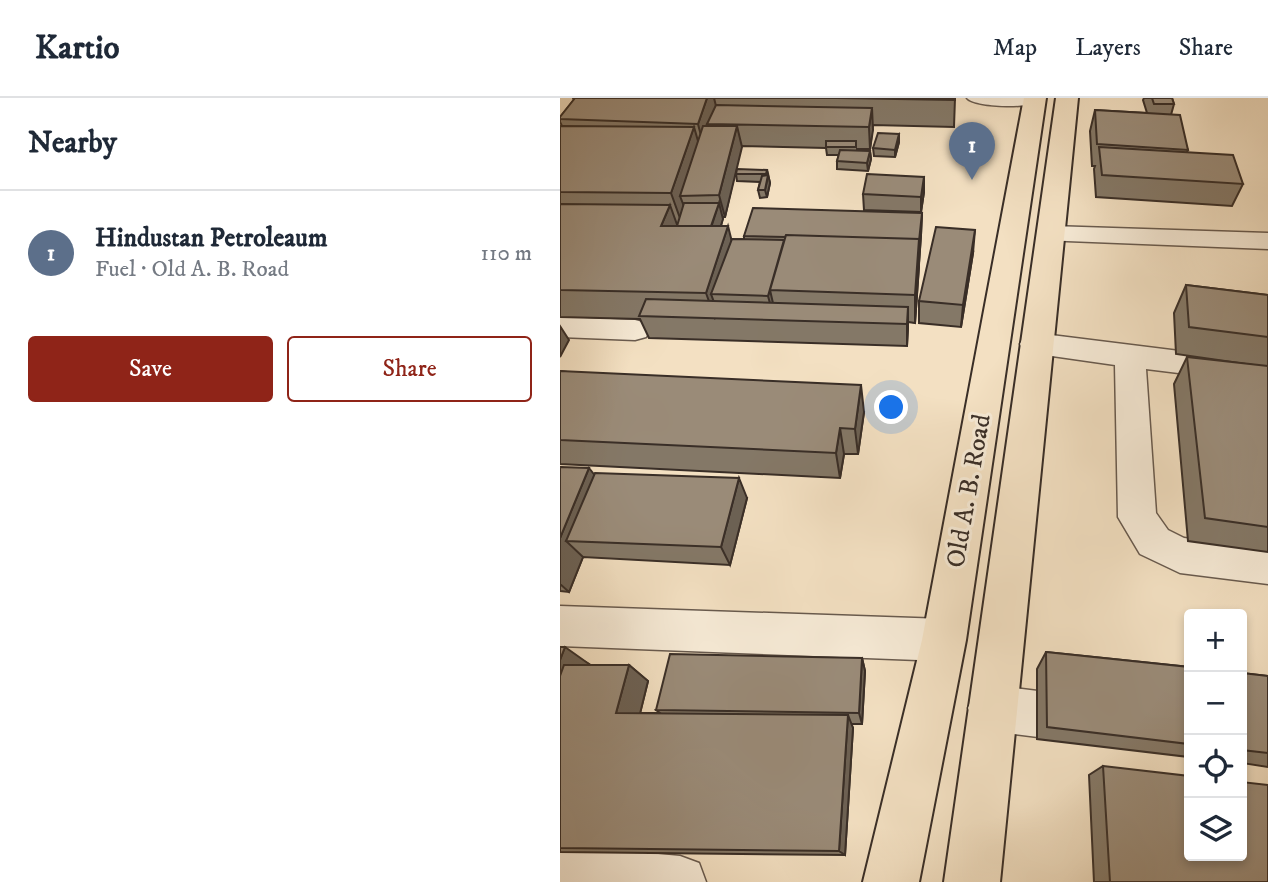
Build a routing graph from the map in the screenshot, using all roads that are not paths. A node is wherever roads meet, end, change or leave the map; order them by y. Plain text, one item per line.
1 (977, 98) edge
2 (1045, 98) edge
3 (1051, 234) junction
4 (1268, 242) edge
5 (560, 327) edge
6 (635, 330) dead end
7 (1035, 344) junction
8 (1130, 356) junction
9 (1268, 373) edge
10 (1268, 566) edge
11 (560, 626) edge
12 (944, 640) junction
13 (991, 708) junction
14 (1184, 732) edge
15 (560, 871) edge
16 (680, 882) edge
17 (891, 882) edge
18 (972, 882) edge

1 - 2 street
2 - 3 main road, Old A. B. Road
2 - 12 main road, Old A. B. Road
3 - 4 street
3 - 7 main road, Old A. B. Road
5 - 6 street
7 - 8 street
7 - 13 main road, Old A. B. Road
8 - 9 street
8 - 10 street
11 - 12 street
12 - 17 main road, Old A. B. Road
13 - 14 street
13 - 18 main road, Old A. B. Road
15 - 16 street

